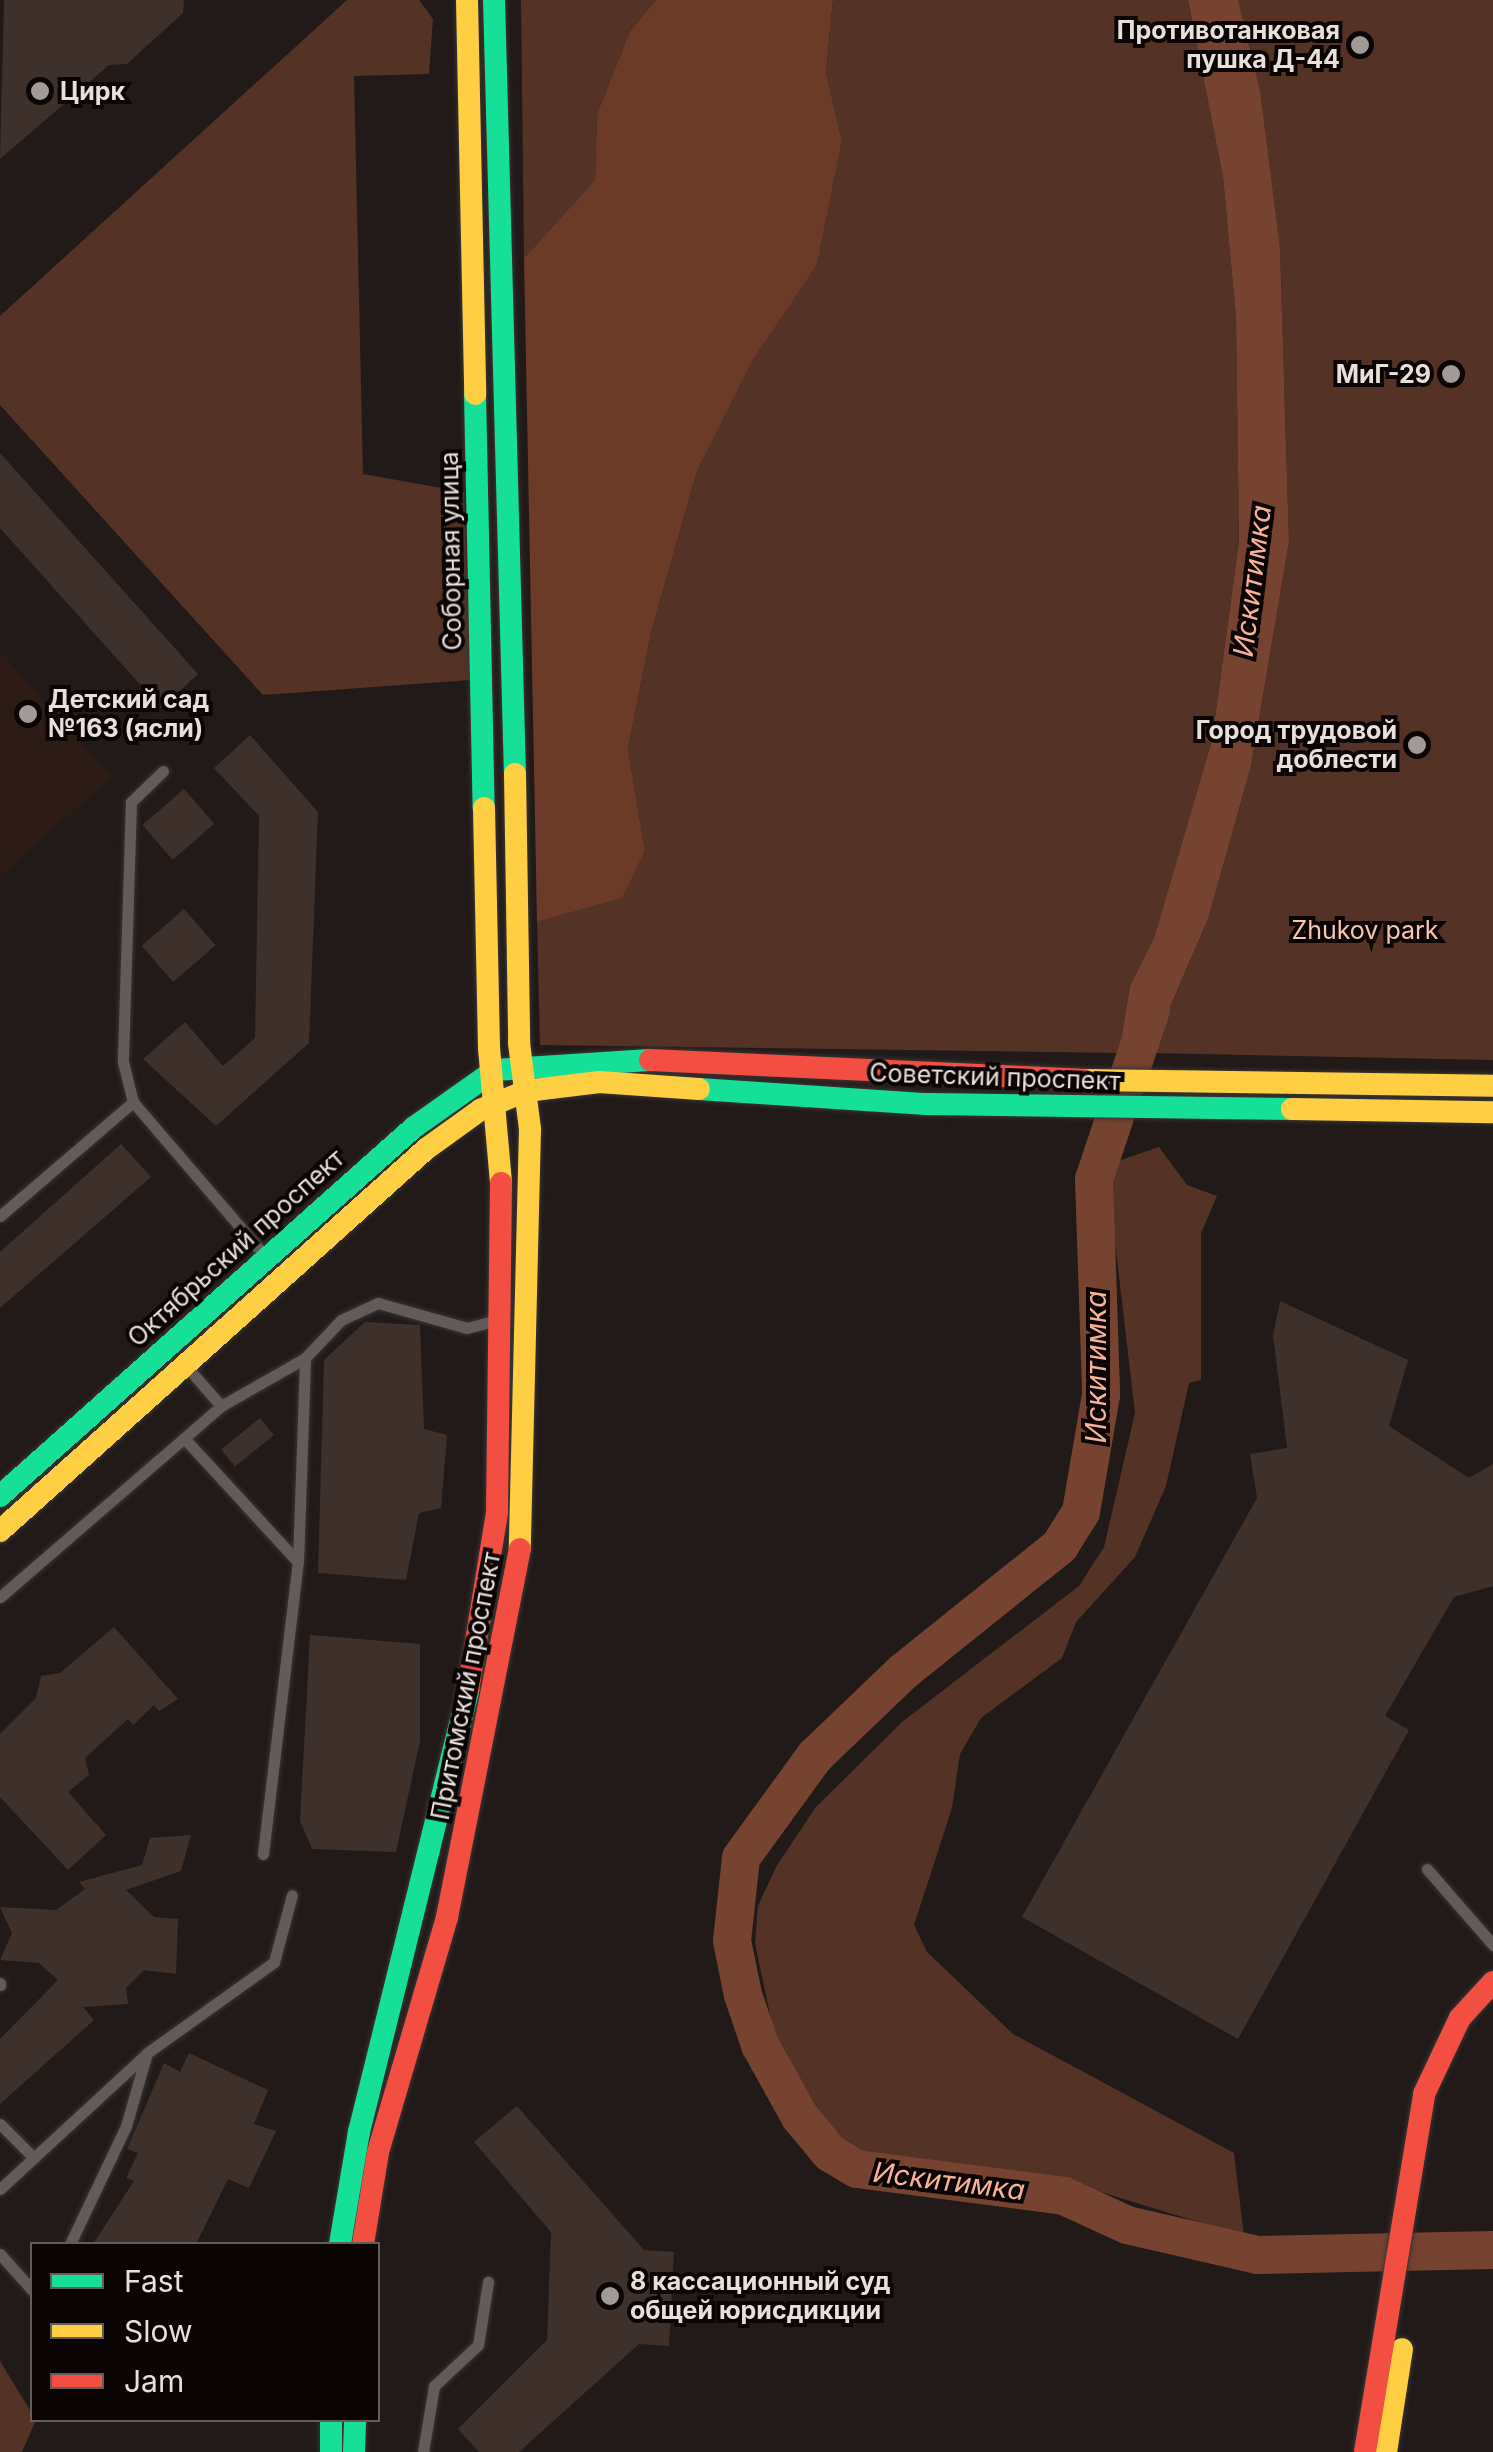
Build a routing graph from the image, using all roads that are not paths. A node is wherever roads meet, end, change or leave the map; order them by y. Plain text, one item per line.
1 (467, 0) edge
2 (494, 0) edge
3 (514, 695) junction
4 (482, 698) junction
5 (164, 771) dead end
6 (523, 1066) junction
7 (495, 1070) junction
8 (1493, 1086) edge
9 (526, 1091) junction
10 (498, 1100) junction
11 (133, 1102) junction
12 (1493, 1112) edge
13 (0, 1216) edge
14 (266, 1258) junction
15 (500, 1319) junction
16 (305, 1358) junction
17 (185, 1365) junction
18 (221, 1406) junction
19 (184, 1438) junction
20 (0, 1496) edge
21 (0, 1531) edge
22 (298, 1562) junction
23 (0, 1597) edge
24 (264, 1854) dead end
25 (1427, 1869) dead end
26 (292, 1896) dead end
27 (1493, 1945) edge
28 (1493, 1982) edge
29 (1493, 2003) edge
30 (147, 2053) junction
31 (0, 2124) edge
32 (1424, 2139) junction
33 (34, 2158) junction
34 (0, 2189) edge
35 (71, 2242) edge
36 (340, 2242) edge
37 (363, 2242) edge
38 (0, 2254) edge
39 (488, 2282) dead end
40 (30, 2288) edge
41 (1382, 2411) junction
42 (331, 2422) edge
43 (355, 2422) edge
44 (331, 2452) edge
45 (354, 2452) edge
46 (424, 2452) edge
47 (1364, 2452) edge
48 (1386, 2452) edge

1 - 4 main road, Соборная улица
2 - 3 main road
3 - 4 lane
3 - 6 main road
4 - 7 main road, Соборная улица
5 - 11 lane
6 - 7 main road, Октябрьский проспект
6 - 8 main road, Советский проспект
6 - 9 main road, Притомский проспект
7 - 10 main road, Соборная улица
7 - 14 main road, Октябрьский проспект
9 - 10 main road, Советский проспект
9 - 12 main road, Советский проспект
9 - 37 main road, Притомский проспект
10 - 15 main road, Притомский проспект
10 - 17 main road
11 - 13 lane
11 - 14 lane
14 - 20 main road, Октябрьский проспект
15 - 16 lane
15 - 36 main road, Притомский проспект
16 - 18 lane
16 - 22 lane
17 - 18 lane
17 - 21 main road
18 - 19 lane
19 - 22 lane
19 - 23 lane
22 - 24 lane
25 - 27 lane
26 - 30 lane
28 - 32 main road
29 - 32 main road
30 - 33 lane
30 - 35 lane
31 - 33 lane
32 - 41 main road
33 - 34 lane
38 - 40 lane
39 - 46 lane
41 - 47 main road
41 - 48 main road
42 - 44 main road
43 - 45 main road

